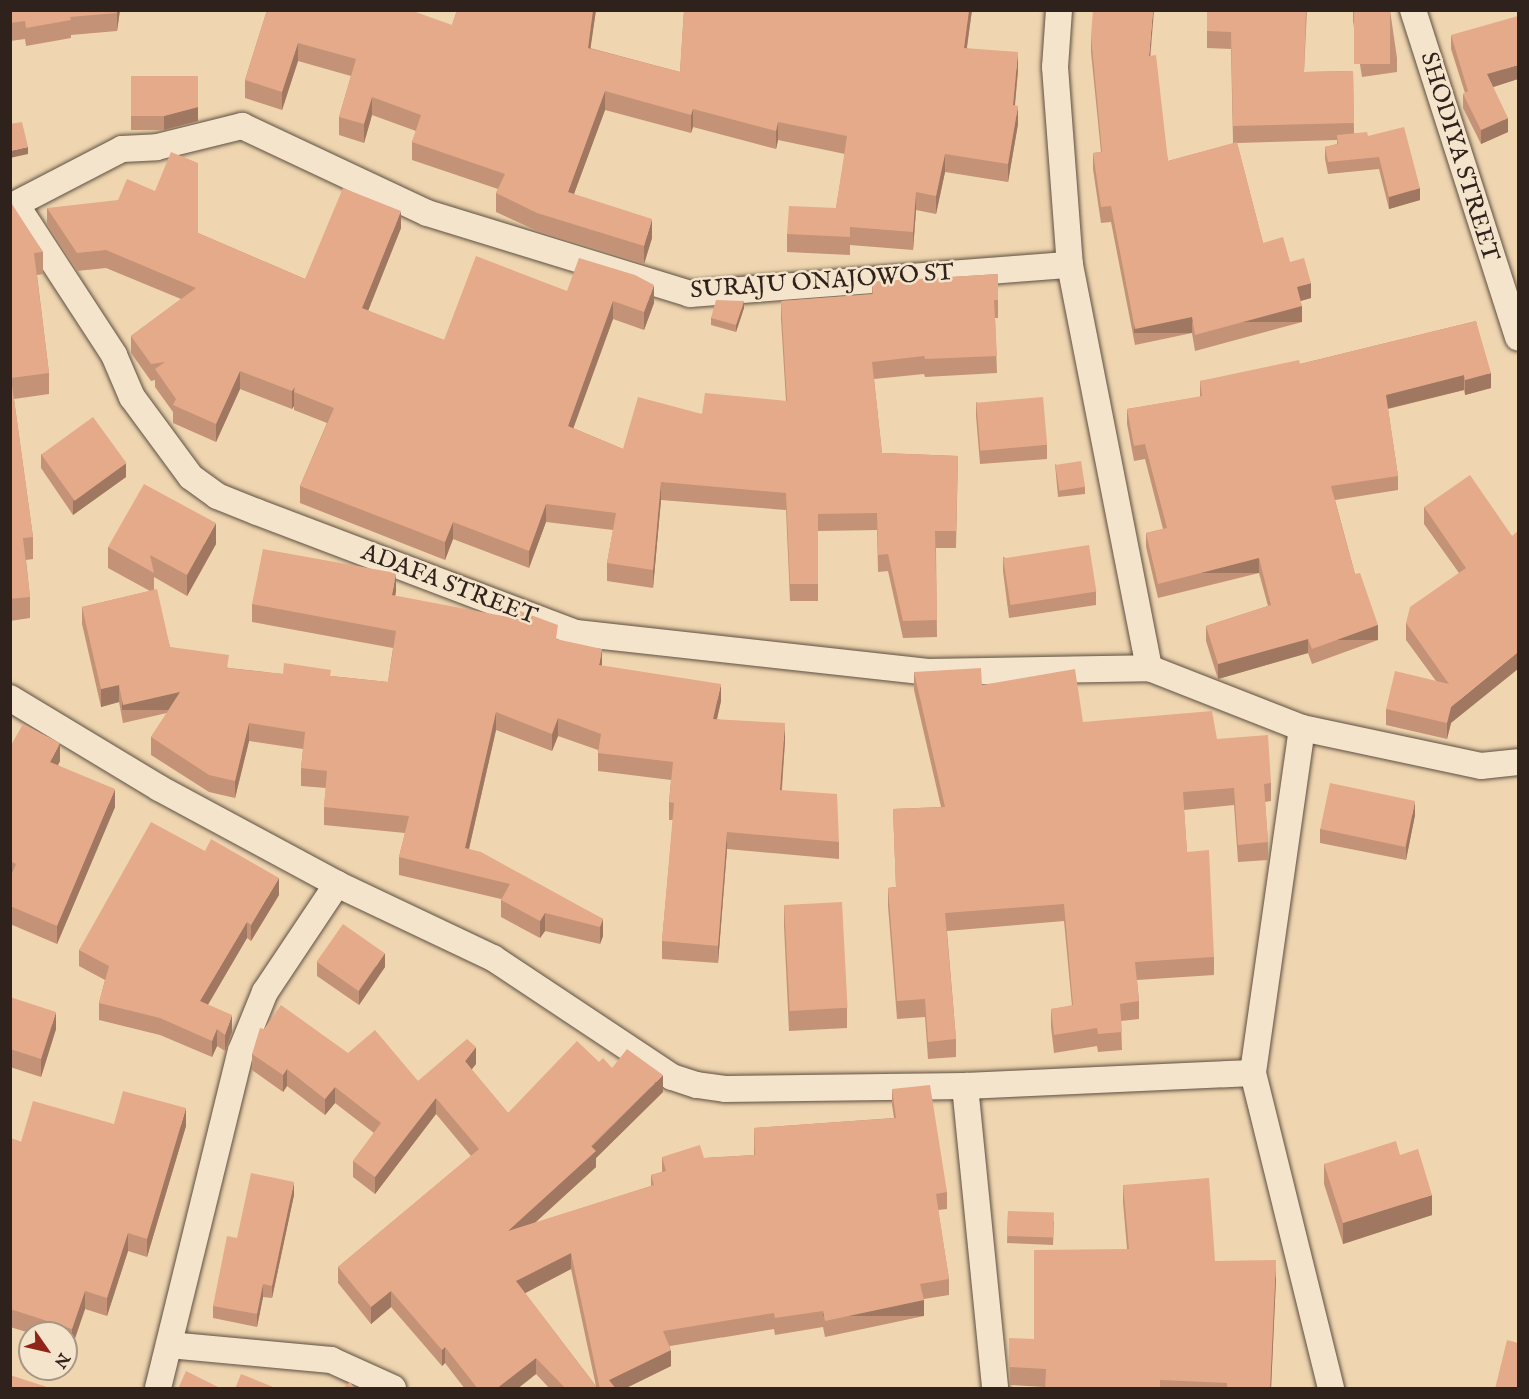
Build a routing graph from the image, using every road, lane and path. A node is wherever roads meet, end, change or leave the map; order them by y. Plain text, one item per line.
1 (1059, 10) edge
2 (1413, 10) edge
3 (14, 206) edge
4 (1070, 264) junction
5 (1518, 338) edge
6 (1149, 668) junction
7 (10, 698) edge
8 (1302, 728) junction
9 (1518, 762) edge
10 (337, 884) junction
11 (1254, 1073) junction
12 (965, 1086) junction
13 (169, 1345) junction
14 (158, 1389) edge
15 (393, 1389) edge
16 (995, 1389) edge
17 (1331, 1389) edge

1 - 4 street
2 - 5 street, SHODIYA STREET
3 - 4 street, SURAJU ONAJOWO ST
3 - 6 street, ADAFA STREET
4 - 6 street
6 - 8 street
7 - 10 street
8 - 9 street
8 - 11 street
10 - 12 street
10 - 13 street
11 - 12 street
11 - 17 street
12 - 16 street
13 - 14 street
13 - 15 street

